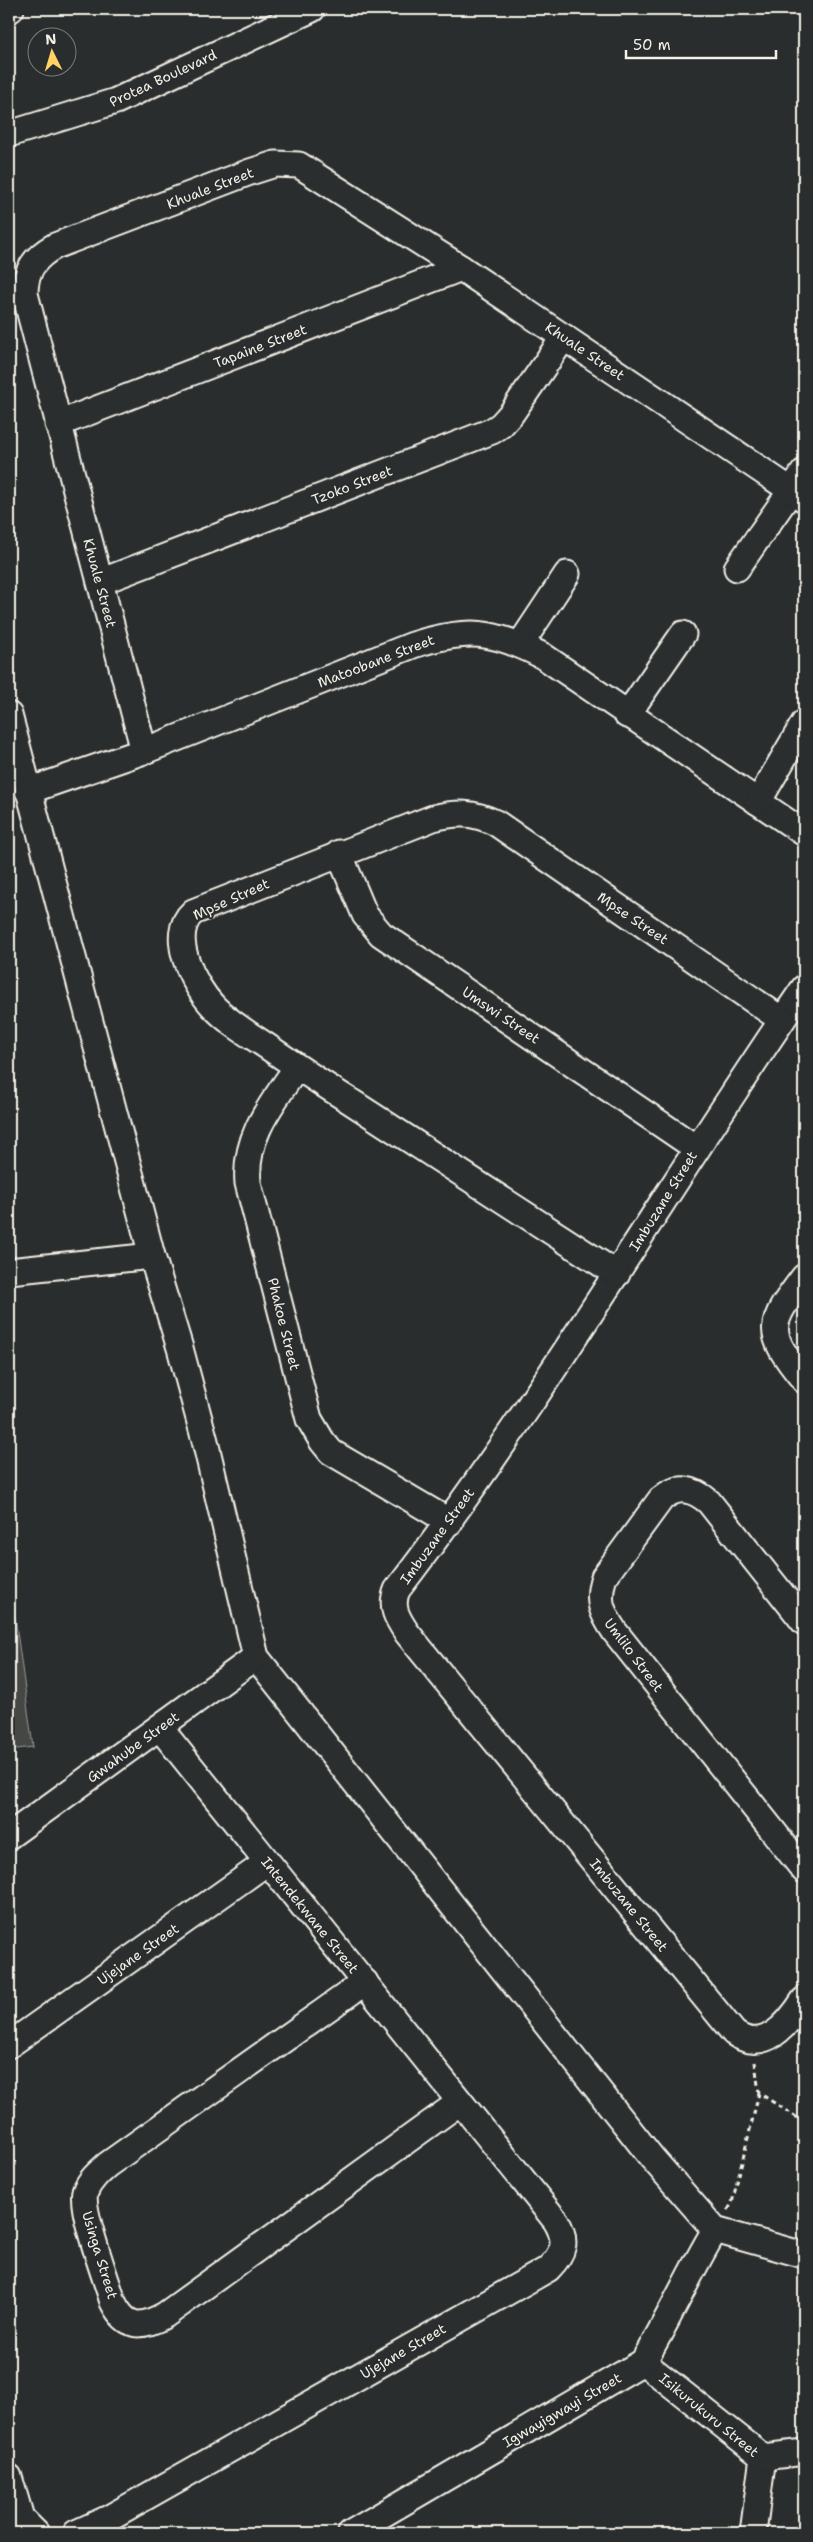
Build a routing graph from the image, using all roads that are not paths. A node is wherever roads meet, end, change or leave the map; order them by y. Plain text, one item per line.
1 (312, 9) edge
2 (9, 134) edge
3 (461, 268) junction
4 (564, 337) junction
5 (58, 424) junction
6 (800, 487) edge
7 (737, 568) dead end
8 (567, 574) dead end
9 (100, 582) junction
10 (683, 634) dead end
11 (520, 645) junction
12 (9, 715) edge
13 (627, 715) junction
14 (804, 723) edge
15 (144, 751) junction
16 (28, 791) junction
17 (758, 802) junction
18 (804, 833) edge
19 (339, 853) junction
20 (804, 988) edge
21 (782, 1020) junction
22 (297, 1067) junction
23 (696, 1148) junction
24 (152, 1256) junction
25 (9, 1271) edge
26 (617, 1274) junction
27 (804, 1277) edge
28 (804, 1380) edge
29 (450, 1522) junction
30 (804, 1622) edge
31 (256, 1658) junction
32 (160, 1728) junction
33 (9, 1836) edge
34 (266, 1863) junction
35 (804, 1870) edge
36 (365, 1982) junction
37 (804, 2000) edge
38 (9, 2046) edge
39 (460, 2102) junction
40 (715, 2230) junction
41 (804, 2255) edge
42 (643, 2362) junction
43 (804, 2452) edge
44 (763, 2457) junction
45 (9, 2477) edge
46 (36, 2533) edge
47 (76, 2533) edge
48 (351, 2533) edge
49 (753, 2533) edge

1 - 2 street, Protea Boulevard
3 - 4 street, Khuale Street
3 - 5 street, Tapaine Street
3 - 5 street, Khuale Street
4 - 6 street, Khuale Street
4 - 9 street, Tzoko Street
5 - 9 street, Khuale Street
6 - 7 street
8 - 11 street
9 - 15 street, Khuale Street
10 - 13 street
11 - 13 street, Matoobane Street
11 - 15 street, Matoobane Street
12 - 16 street
13 - 17 street, Matoobane Street
14 - 17 street
15 - 16 street, Matoobane Street
16 - 24 street
17 - 18 street, Matoobane Street
19 - 21 street, Mpse Street
19 - 22 street, Mpse Street
19 - 23 street, Umswi Street
20 - 21 street, Imbuzane Street
21 - 23 street, Imbuzane Street
22 - 26 street, Mpse Street
22 - 29 street, Phakoe Street
23 - 26 street, Imbuzane Street
24 - 25 street
24 - 31 street
26 - 29 street, Imbuzane Street
27 - 28 street
29 - 37 street, Imbuzane Street
30 - 35 street, Umlilo Street
31 - 32 street, Gwahube Street
31 - 40 street
32 - 33 street, Gwahube Street
32 - 34 street, Intendekwane Street
34 - 36 street, Intendekwane Street
34 - 38 street, Ujejane Street
36 - 39 street, Intendekwane Street
36 - 39 street, Usinga Street
39 - 47 street, Ujejane Street
40 - 41 street
40 - 42 street, Igwayigwayi Street
42 - 44 street, Isikurukuru Street
42 - 48 street, Igwayigwayi Street
43 - 44 street
44 - 49 street, Isikurukuru Street
45 - 46 street

